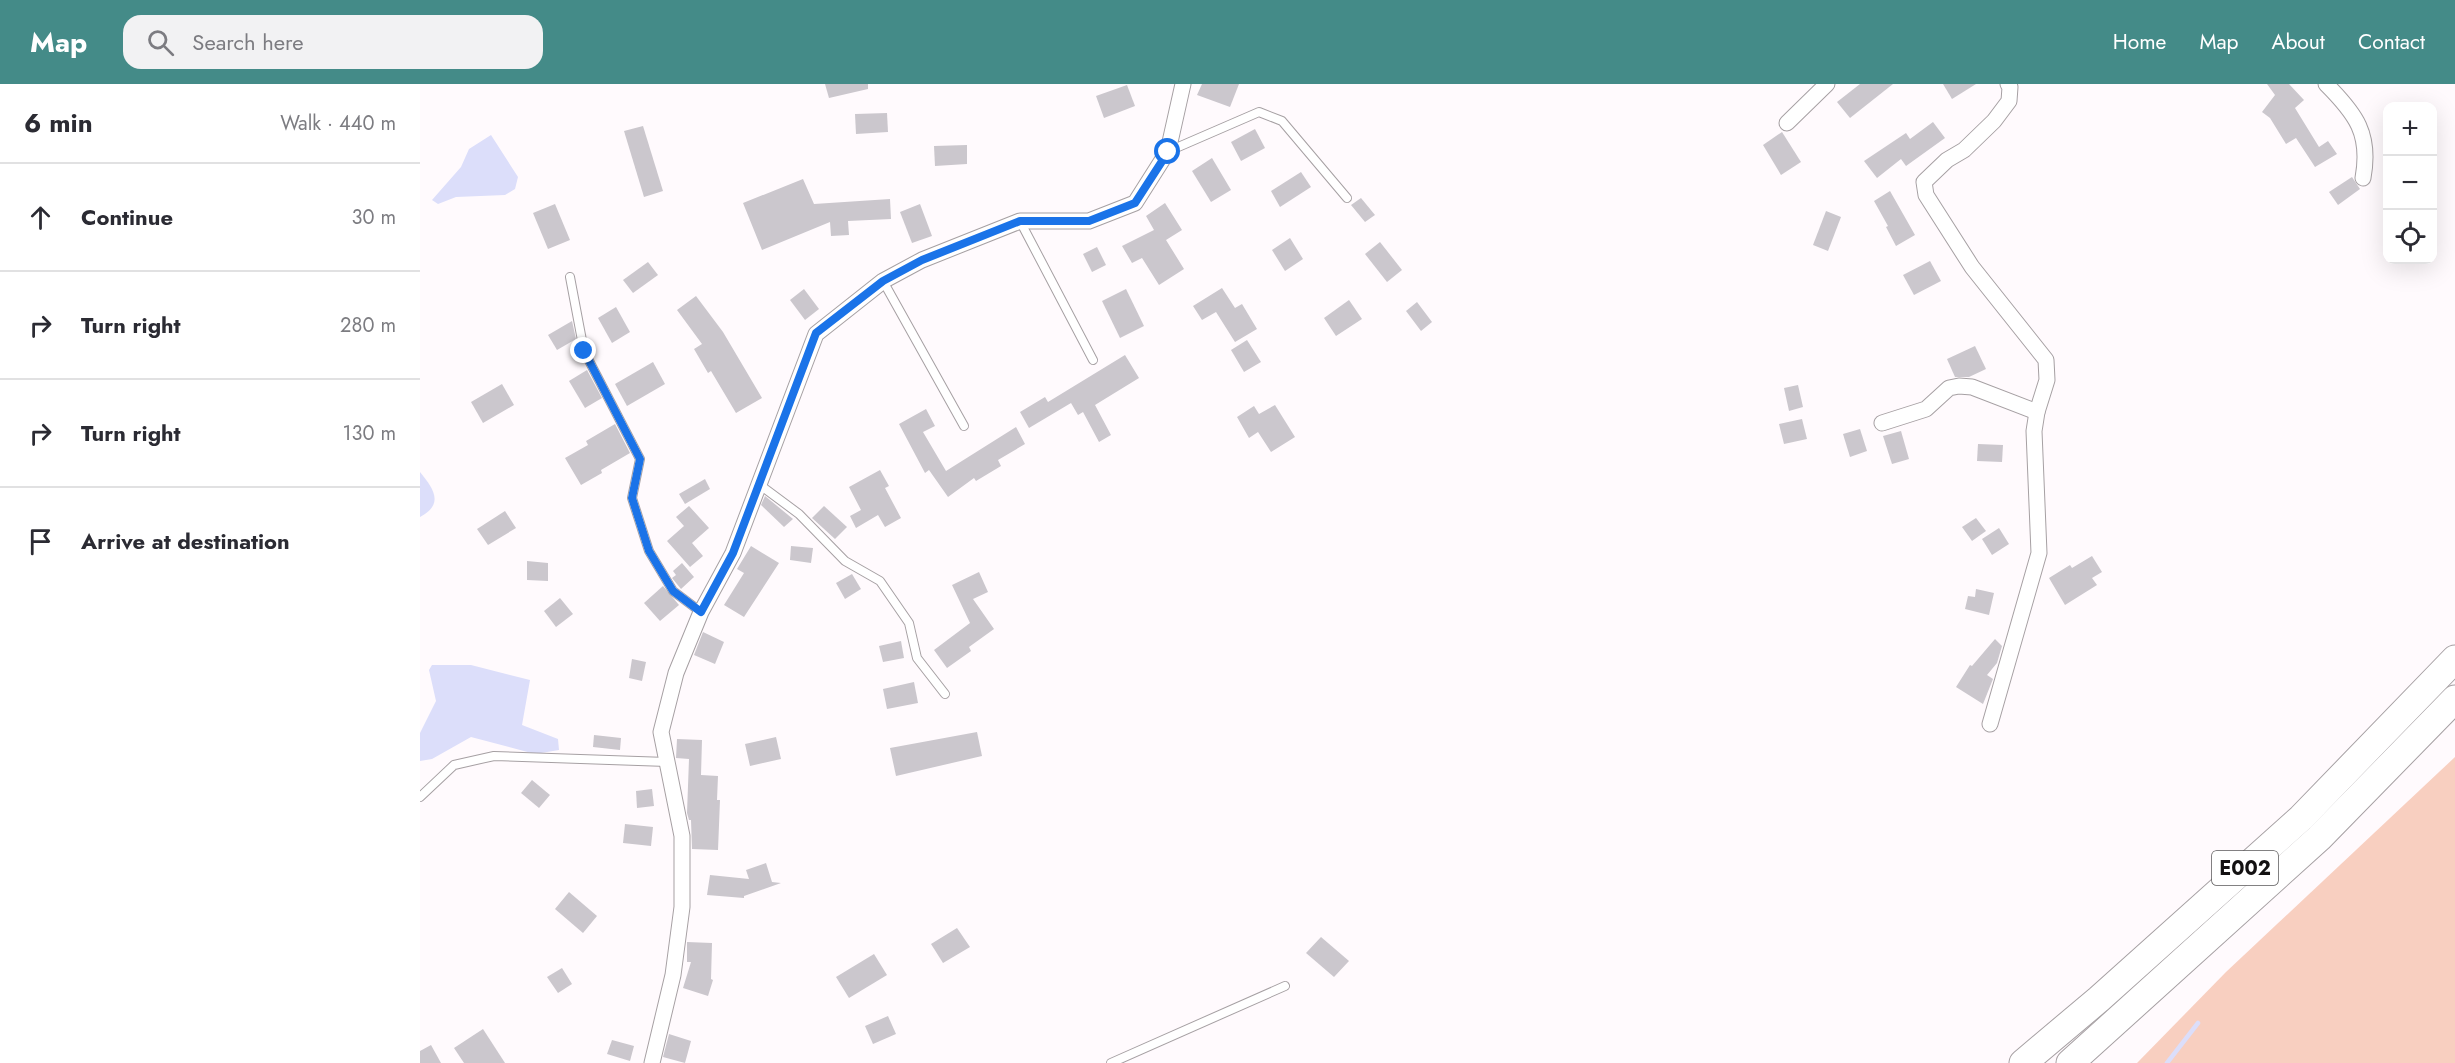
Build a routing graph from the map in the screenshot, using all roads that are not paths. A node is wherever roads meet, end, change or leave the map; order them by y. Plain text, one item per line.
1 (1183, 84) edge
2 (1827, 84) edge
3 (2008, 84) edge
4 (2326, 84) edge
5 (1787, 123) dead end
6 (1168, 152) junction
7 (2363, 178) dead end
8 (1347, 198) dead end
9 (1020, 221) junction
10 (570, 278) dead end
11 (883, 281) junction
12 (1093, 360) dead end
13 (2037, 412) junction
14 (1882, 423) dead end
15 (964, 426) dead end
16 (760, 485) junction
17 (701, 612) junction
18 (2455, 659) edge
19 (945, 694) dead end
20 (2455, 699) edge
21 (1990, 724) dead end
22 (669, 762) junction
23 (420, 797) edge
24 (1285, 986) dead end
25 (652, 1063) edge
26 (1111, 1063) edge
27 (2022, 1063) edge
28 (2070, 1063) edge

1 - 6 street
2 - 5 street
3 - 13 street
4 - 7 street
6 - 8 lane
6 - 9 street
9 - 11 street
9 - 12 lane
10 - 17 lane
11 - 15 lane
11 - 16 street
13 - 14 street
13 - 21 street
16 - 17 street
16 - 19 lane
17 - 22 street
18 - 27 highway, E002
20 - 28 highway, E002
22 - 23 lane
22 - 25 street
24 - 26 lane

